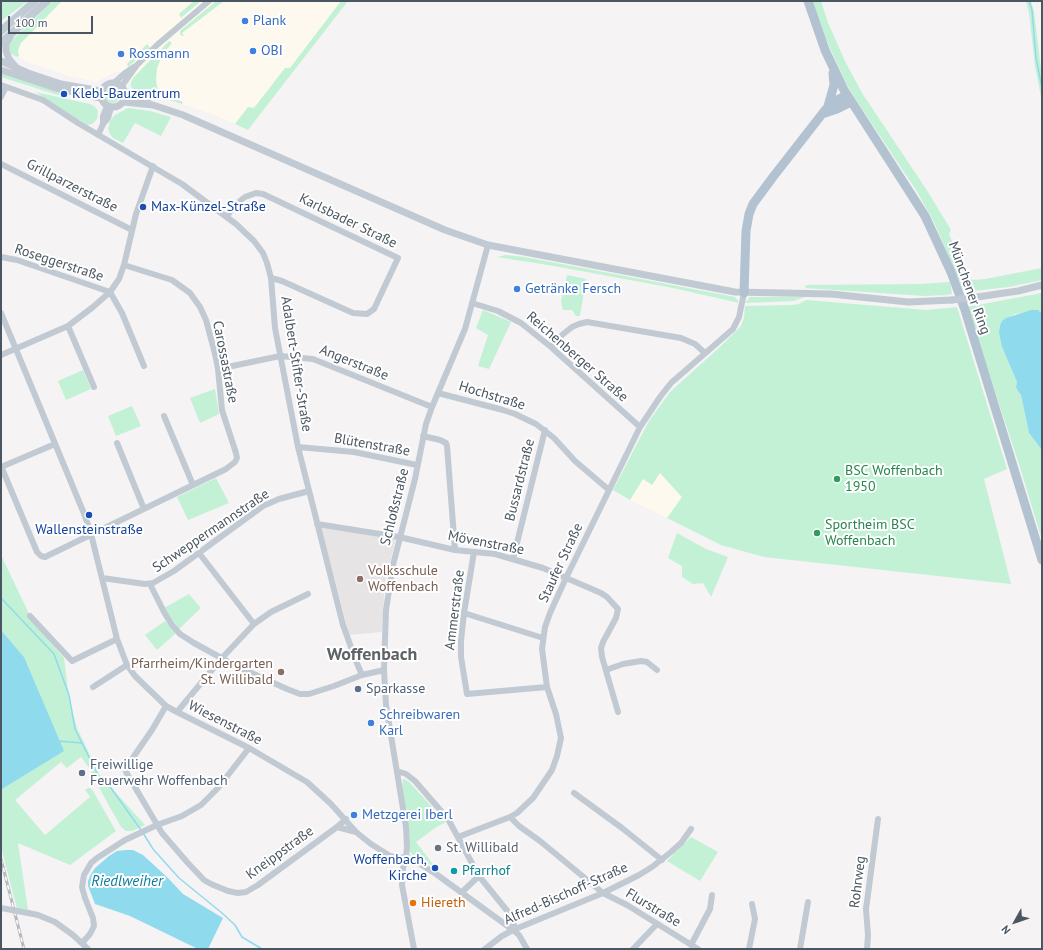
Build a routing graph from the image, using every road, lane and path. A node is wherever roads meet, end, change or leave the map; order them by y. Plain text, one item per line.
1 (36, 1) edge
2 (47, 1) edge
3 (209, 1) edge
4 (808, 1) edge
5 (15, 19) junction
6 (1, 26) edge
7 (1, 31) edge
8 (12, 33) junction
9 (1, 43) edge
10 (1, 61) edge
11 (831, 62) junction
12 (137, 65) junction
13 (18, 69) junction
14 (1, 70) edge
15 (114, 83) junction
16 (4, 86) edge
17 (121, 87) junction
18 (101, 94) junction
19 (1, 98) edge
20 (124, 98) junction
21 (849, 98) junction
22 (828, 106) junction
23 (109, 107) junction
24 (822, 114) junction
25 (98, 134) junction
26 (1, 164) edge
27 (153, 166) junction
28 (227, 216) junction
29 (132, 230) junction
30 (488, 246) junction
31 (1, 257) edge
32 (124, 264) junction
33 (271, 278) junction
34 (1042, 286) edge
35 (110, 292) junction
36 (744, 293) junction
37 (472, 303) junction
38 (1, 313) edge
39 (68, 326) junction
40 (551, 348) junction
41 (16, 349) junction
42 (705, 353) junction
43 (1, 355) edge
44 (280, 356) junction
45 (144, 366) dead end
46 (218, 369) junction
47 (94, 387) dead end
48 (438, 393) junction
49 (432, 407) junction
50 (164, 416) dead end
51 (640, 427) junction
52 (545, 430) junction
53 (423, 436) junction
54 (117, 443) dead end
55 (55, 444) junction
56 (298, 447) junction
57 (417, 465) junction
58 (1, 466) edge
59 (193, 485) junction
60 (609, 490) junction
61 (309, 491) junction
62 (144, 509) junction
63 (317, 524) junction
64 (91, 534) junction
65 (399, 537) junction
66 (456, 550) junction
67 (199, 552) junction
68 (474, 552) junction
69 (513, 559) junction
70 (1042, 560) edge
71 (102, 578) junction
72 (566, 578) junction
73 (150, 584) junction
74 (308, 594) dead end
75 (464, 613) junction
76 (30, 616) dead end
77 (254, 624) junction
78 (543, 638) junction
79 (117, 639) junction
80 (221, 659) junction
81 (127, 665) junction
82 (384, 670) junction
83 (606, 670) junction
84 (657, 670) dead end
85 (362, 675) junction
86 (92, 687) dead end
87 (547, 688) junction
88 (166, 706) junction
89 (177, 712) junction
90 (618, 712) dead end
91 (249, 748) junction
92 (397, 771) junction
93 (574, 793) dead end
94 (510, 817) junction
95 (346, 819) junction
96 (878, 819) dead end
97 (157, 825) junction
98 (337, 827) junction
99 (691, 829) dead end
100 (356, 832) junction
101 (458, 837) junction
102 (406, 857) junction
103 (662, 860) junction
104 (479, 876) junction
105 (462, 892) junction
106 (603, 893) junction
107 (712, 895) dead end
108 (808, 902) dead end
109 (752, 904) dead end
110 (1, 908) edge
111 (657, 924) junction
112 (513, 930) junction
113 (82, 943) junction
114 (691, 945) junction
115 (88, 949) edge
116 (414, 949) edge
117 (485, 949) edge
118 (527, 949) edge
119 (633, 949) edge
120 (698, 949) edge
121 (749, 949) edge
122 (800, 949) edge
123 (868, 949) edge

1 - 5 main road
2 - 8 main road
3 - 12 street
4 - 11 main road, Münchener Ring
5 - 6 main road
5 - 7 main road
8 - 9 main road
8 - 13 street
10 - 13 street
11 - 21 main road, Münchener Ring
11 - 22 main road
12 - 15 street
12 - 17 street
13 - 18 street
14 - 18 street
15 - 17 street
15 - 18 street
16 - 19 street
16 - 25 street, Adalbert-Stifter-Straße
17 - 20 street
18 - 23 street
20 - 23 street
20 - 30 street
21 - 22 main road
21 - 24 main road
21 - 70 main road, Münchener Ring
22 - 24 main road
23 - 25 street
24 - 36 main road
25 - 27 street, Adalbert-Stifter-Straße
26 - 29 street, Grillparzerstraße
27 - 28 street, Adalbert-Stifter-Straße
27 - 29 street
28 - 33 street, Adalbert-Stifter-Straße
28 - 33 street, Karlsbader Straße
29 - 32 street
30 - 36 street
30 - 37 street, Schloßstraße
31 - 35 street, Roseggerstraße
32 - 35 street
32 - 46 street, Carossastraße
33 - 44 street, Adalbert-Stifter-Straße
34 - 36 street, bridge
35 - 39 street
35 - 45 street
36 - 42 street, Staufer Straße
37 - 40 street, Reichenberger Straße
37 - 48 street, Schloßstraße
38 - 41 street
39 - 41 street
39 - 47 street
40 - 42 street
40 - 51 street, Reichenberger Straße
41 - 43 street
41 - 55 street
42 - 51 street, Staufer Straße
44 - 46 street, Angerstraße
44 - 49 street, Angerstraße
44 - 56 street, Adalbert-Stifter-Straße
46 - 59 street, Carossastraße
48 - 49 street, Schloßstraße
48 - 52 street, Hochstraße
49 - 53 street, Schloßstraße
50 - 59 street
51 - 60 street, Staufer Straße
52 - 60 street, Hochstraße
52 - 69 street, Bussardstraße
53 - 57 street, Schloßstraße
53 - 66 street
54 - 62 street
55 - 58 street
55 - 64 street
56 - 57 street, Blütenstraße
56 - 61 street, Adalbert-Stifter-Straße
57 - 65 street, Schloßstraße
58 - 64 street, Carossastraße
59 - 62 street, Carossastraße
60 - 72 street, Staufer Straße
61 - 63 street, Adalbert-Stifter-Straße
61 - 67 street, Schweppermannstraße
62 - 64 street, Carossastraße
63 - 65 street, Mövenstraße
63 - 85 street, Adalbert-Stifter-Straße
64 - 71 street, Wiesenstraße
65 - 66 street, Mövenstraße
65 - 82 street, Schloßstraße
66 - 68 street, Mövenstraße
67 - 73 street, Schweppermannstraße
67 - 77 street
68 - 69 street, Mövenstraße
68 - 75 street, Ammerstraße
69 - 72 street, Mövenstraße
71 - 73 street, Schweppermannstraße
71 - 79 street, Wiesenstraße
72 - 78 street, Staufer Straße
72 - 83 street, Mövenstraße
73 - 80 street
74 - 77 street
75 - 78 street
75 - 87 street, Ammerstraße
76 - 79 street
77 - 80 street
78 - 87 street, Staufer Straße
79 - 81 street, Wiesenstraße
80 - 85 street
80 - 89 street
81 - 86 street
81 - 88 street, Wiesenstraße
82 - 85 street
82 - 92 street, Schloßstraße
83 - 84 street
83 - 90 street
87 - 94 street, Staufer Straße
88 - 89 street, Wiesenstraße
88 - 97 street, Kneippstraße
89 - 91 street, Wiesenstraße
91 - 95 street, Wiesenstraße
91 - 97 street
92 - 101 street
92 - 102 street, Schloßstraße
93 - 103 street
94 - 101 street, Staufer Straße
94 - 106 street, Flurstraße
95 - 98 street, Kneippstraße
95 - 100 street, Wiesenstraße
96 - 123 street, Rohrweg
97 - 98 street, Kneippstraße
97 - 113 street
98 - 100 street
99 - 103 street, Alfred-Bischoff-Straße
100 - 102 street, Wiesenstraße
101 - 104 street
102 - 105 street, Wiesenstraße
102 - 116 street, Schloßstraße
103 - 106 street, Alfred-Bischoff-Straße
104 - 105 street
104 - 112 street
105 - 112 street, Wiesenstraße
106 - 111 street, Flurstraße
106 - 112 street, Alfred-Bischoff-Straße
107 - 114 street, Flurstraße
108 - 122 street
109 - 121 street
110 - 113 street, bridge
111 - 114 street, Flurstraße
111 - 119 street
112 - 117 street, Alfred-Bischoff-Straße
112 - 118 street
113 - 115 street
114 - 120 street, Flurstraße

